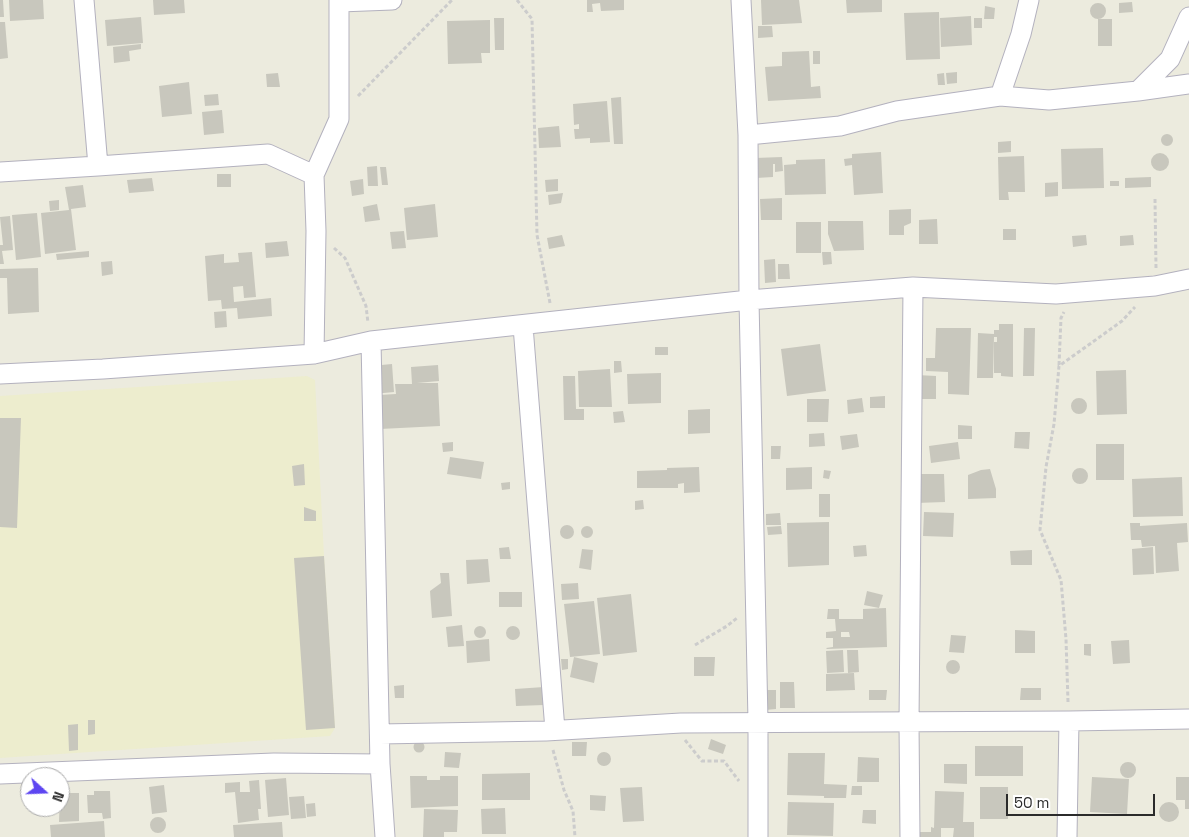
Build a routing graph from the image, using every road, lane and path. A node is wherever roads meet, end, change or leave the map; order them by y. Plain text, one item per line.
1 (84, 0) edge
2 (392, 0) edge
3 (452, 0) edge
4 (517, 0) edge
5 (742, 0) edge
6 (1029, 0) edge
7 (1189, 0) edge
8 (340, 1) edge
9 (1189, 16) edge
10 (1189, 84) edge
11 (1138, 91) junction
12 (1000, 96) junction
13 (339, 119) junction
14 (748, 135) junction
15 (98, 166) junction
16 (0, 172) edge
17 (314, 175) junction
18 (1155, 199) dead end
19 (316, 231) junction
20 (1189, 279) edge
21 (1155, 286) junction
22 (913, 287) junction
23 (1075, 292) junction
24 (749, 300) junction
25 (554, 322) junction
26 (523, 326) junction
27 (371, 341) junction
28 (314, 354) junction
29 (1059, 366) junction
30 (0, 374) edge
31 (756, 601) junction
32 (695, 645) dead end
33 (1189, 719) edge
34 (758, 721) junction
35 (1069, 721) junction
36 (909, 722) junction
37 (681, 723) junction
38 (550, 730) junction
39 (380, 734) junction
40 (380, 764) junction
41 (0, 774) edge
42 (758, 784) junction
43 (385, 837) edge
44 (574, 837) edge
45 (758, 837) edge
46 (910, 837) edge
47 (1067, 837) edge

1 - 15 street
2 - 8 street
3 - 13 path
4 - 25 path
5 - 14 street
6 - 12 street
7 - 9 street
8 - 13 street
9 - 11 street
10 - 11 street
11 - 12 street
12 - 14 street
13 - 17 street
14 - 24 street
15 - 16 street
15 - 17 street
17 - 19 street
18 - 21 path
19 - 27 path
19 - 28 street
20 - 21 street
21 - 23 street
21 - 29 path
22 - 23 street
22 - 24 street
22 - 36 street
23 - 29 path
24 - 25 street
24 - 31 street
25 - 26 street
26 - 27 street
26 - 38 street
27 - 28 street
27 - 39 street
28 - 30 street
29 - 35 path
31 - 32 path
31 - 34 street
33 - 35 street
34 - 36 street
34 - 37 street
34 - 42 street
35 - 36 street
35 - 47 street
36 - 46 street
37 - 38 street
37 - 42 path
38 - 39 street
38 - 44 path
39 - 40 street
40 - 41 street
40 - 43 street
42 - 45 street

